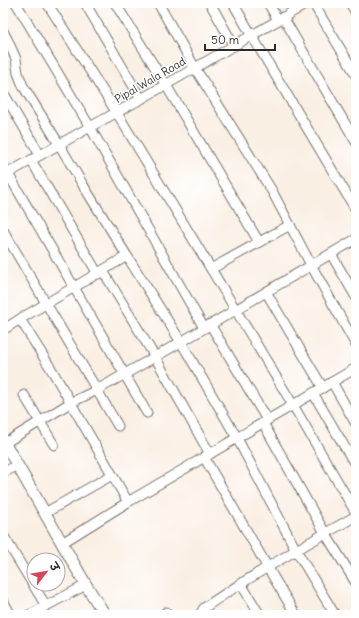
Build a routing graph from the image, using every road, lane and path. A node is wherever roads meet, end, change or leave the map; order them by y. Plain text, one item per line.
1 (16, 3) edge
2 (47, 3) edge
3 (84, 3) edge
4 (115, 3) edge
5 (158, 3) edge
6 (210, 3) edge
7 (233, 3) edge
8 (268, 3) edge
9 (308, 3) edge
10 (313, 3) edge
11 (350, 3) edge
12 (356, 13) edge
13 (280, 19) junction
14 (3, 31) edge
15 (252, 36) junction
16 (234, 46) junction
17 (195, 68) junction
18 (356, 75) edge
19 (166, 85) junction
20 (3, 92) edge
21 (141, 100) junction
22 (117, 113) junction
23 (90, 127) junction
24 (356, 142) edge
25 (59, 144) junction
26 (40, 155) junction
27 (30, 160) junction
28 (5, 172) edge
29 (356, 210) edge
30 (290, 225) junction
31 (3, 230) edge
32 (355, 241) edge
33 (259, 242) junction
34 (331, 254) junction
35 (127, 256) junction
36 (311, 265) junction
37 (211, 270) junction
38 (101, 272) junction
39 (75, 287) junction
40 (266, 292) junction
41 (356, 297) edge
42 (47, 304) junction
43 (236, 310) junction
44 (20, 319) junction
45 (207, 326) junction
46 (3, 330) edge
47 (180, 342) junction
48 (356, 345) edge
49 (155, 357) junction
50 (356, 368) edge
51 (124, 374) junction
52 (332, 382) junction
53 (323, 388) junction
54 (97, 390) junction
55 (313, 393) junction
56 (24, 395) dead end
57 (70, 403) junction
58 (293, 405) junction
59 (147, 413) dead end
60 (41, 421) junction
61 (265, 422) junction
62 (356, 424) edge
63 (118, 426) dead end
64 (237, 438) junction
65 (4, 442) edge
66 (54, 445) dead end
67 (207, 456) junction
68 (17, 465) junction
69 (356, 466) edge
70 (3, 473) edge
71 (112, 474) junction
72 (128, 502) junction
73 (45, 513) junction
74 (356, 515) edge
75 (325, 533) junction
76 (3, 535) edge
77 (62, 543) junction
78 (296, 550) junction
79 (268, 568) junction
80 (242, 584) junction
81 (356, 584) edge
82 (86, 585) junction
83 (3, 601) edge
84 (46, 606) junction
85 (11, 615) edge
86 (29, 615) edge
87 (105, 615) edge
88 (202, 615) edge
89 (260, 615) edge
90 (296, 615) edge
91 (335, 615) edge

1 - 23 street
2 - 22 street
3 - 21 street
4 - 19 street
5 - 17 street
6 - 16 street
7 - 15 street
8 - 13 street
9 - 13 street, Pipal Wala Road
10 - 18 street
11 - 12 street
13 - 15 street, Pipal Wala Road
13 - 24 street
14 - 25 street
15 - 16 street, Pipal Wala Road
15 - 29 street
16 - 17 street, Pipal Wala Road
17 - 19 street, Pipal Wala Road
17 - 30 street
19 - 21 street, Pipal Wala Road
19 - 33 street
20 - 26 street
21 - 22 street, Pipal Wala Road
22 - 23 street, Pipal Wala Road
22 - 37 street
23 - 25 street, Pipal Wala Road
23 - 45 street
25 - 26 street, Pipal Wala Road
25 - 35 street
26 - 27 street, Pipal Wala Road
27 - 28 street, Pipal Wala Road
27 - 38 street
28 - 39 street
30 - 33 street
30 - 36 street
31 - 42 street
32 - 34 street
33 - 37 street
34 - 36 street
34 - 41 street
35 - 38 street
35 - 47 street
36 - 40 street
36 - 48 street
37 - 43 street
38 - 39 street
38 - 49 street
39 - 42 street
39 - 51 street
40 - 43 street
40 - 53 street
42 - 44 street
42 - 54 street
43 - 45 street
43 - 58 street
44 - 46 street
44 - 57 street
45 - 47 street
45 - 61 street
47 - 49 street
47 - 64 street
49 - 51 street
49 - 67 street
50 - 52 street
51 - 54 street
51 - 59 street
52 - 53 street
52 - 62 street
53 - 55 street
54 - 57 street
54 - 63 street
55 - 58 street
55 - 69 street
56 - 60 street
57 - 60 street
57 - 71 street
58 - 61 street
58 - 74 street
60 - 65 street
60 - 66 street
61 - 64 street
61 - 75 street
64 - 67 street
64 - 78 street
65 - 68 street
67 - 72 street
67 - 79 street
68 - 70 street
68 - 73 street
71 - 72 street
71 - 73 street
72 - 77 street
73 - 77 street
74 - 75 street
75 - 78 street
75 - 81 street
76 - 84 street
77 - 82 street
78 - 79 street
78 - 91 street
79 - 80 street
79 - 90 street
80 - 88 street
80 - 89 street
82 - 84 street
82 - 87 street
83 - 85 street
84 - 86 street

